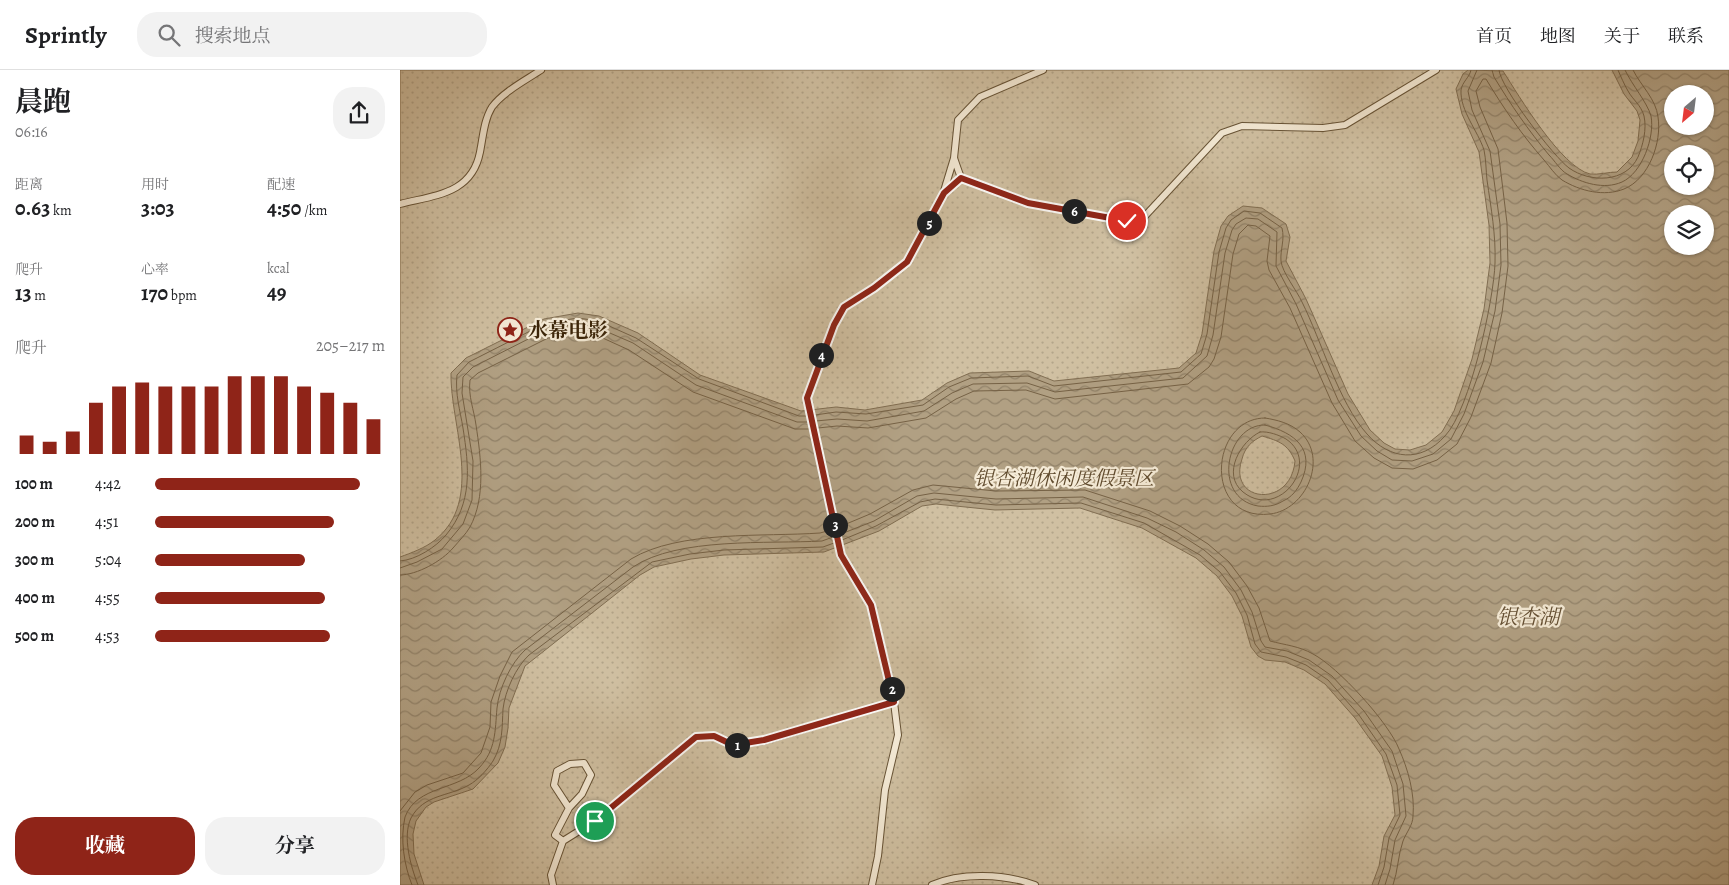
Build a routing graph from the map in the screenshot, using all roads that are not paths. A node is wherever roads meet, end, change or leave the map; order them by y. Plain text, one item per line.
1 (541, 70) edge
2 (1044, 70) edge
3 (1436, 70) edge
4 (954, 158) junction
5 (961, 178) junction
6 (944, 193) junction
7 (400, 204) edge
8 (894, 702) junction
9 (569, 808) junction
10 (563, 841) junction
11 (553, 885) edge
12 (872, 885) edge
13 (932, 885) edge
14 (1035, 885) edge

1 - 7 lane
2 - 4 lane
3 - 5 lane
4 - 5 lane
4 - 6 lane
5 - 6 lane
6 - 8 lane
8 - 10 lane
8 - 12 lane
9 - 9 lane
9 - 10 lane
10 - 11 lane
13 - 14 lane

